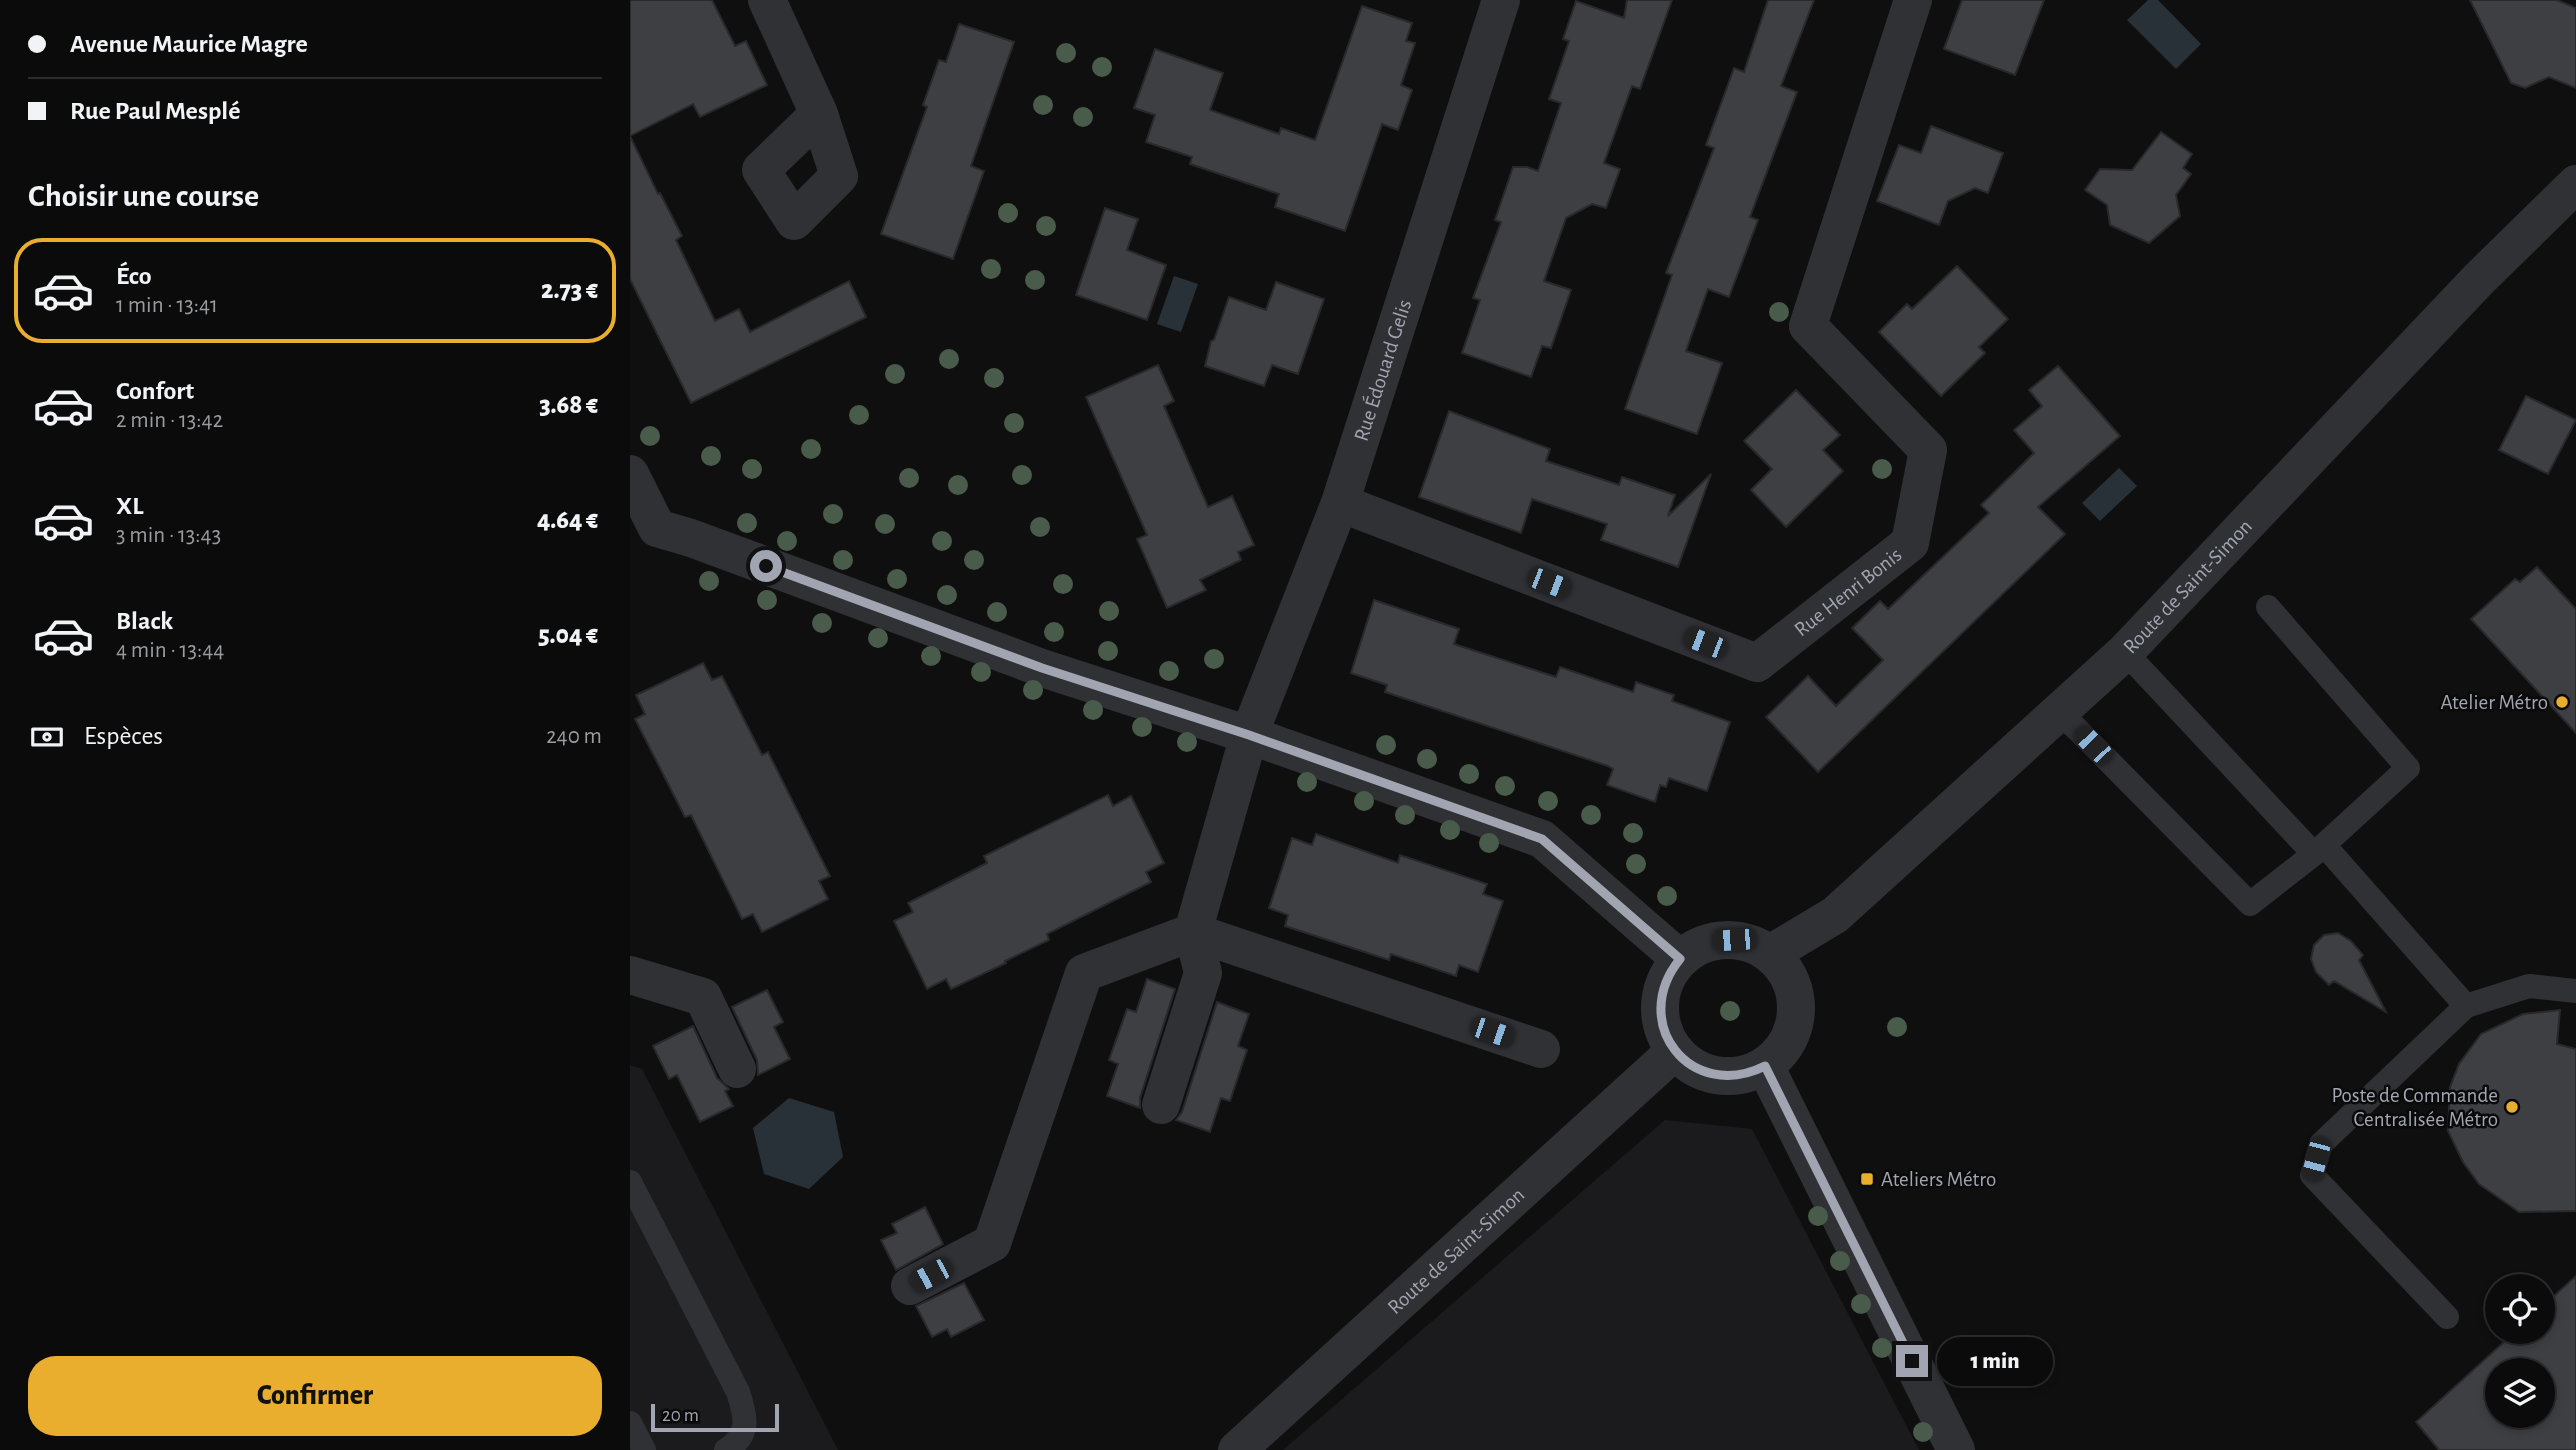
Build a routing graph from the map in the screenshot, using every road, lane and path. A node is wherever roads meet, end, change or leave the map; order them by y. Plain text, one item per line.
1 (767, 0) edge
2 (1501, 0) edge
3 (1913, 0) edge
4 (820, 114) dead end
5 (2576, 184) edge
6 (630, 474) edge
7 (1340, 503) junction
8 (643, 534) edge
9 (2268, 607) dead end
10 (2125, 652) junction
11 (2058, 714) junction
12 (1249, 735) junction
13 (2319, 850) junction
14 (1193, 932) junction
15 (1770, 954) junction
16 (1680, 959) junction
17 (630, 975) edge
18 (2576, 991) edge
19 (2466, 1006) junction
20 (1541, 1049) dead end
21 (1675, 1051) junction
22 (1765, 1066) junction
23 (737, 1069) dead end
24 (1161, 1105) dead end
25 (630, 1182) edge
26 (910, 1286) dead end
27 (2447, 1317) dead end
28 (630, 1423) edge
29 (644, 1450) edge
30 (726, 1450) edge
31 (1237, 1450) edge
32 (1956, 1450) edge

1 - 4 street
2 - 7 street, Rue Édouard Gelis
3 - 7 street, Rue Henri Bonis
5 - 10 street, Route de Saint-Simon
6 - 8 street
7 - 12 street, Rue Édouard Gelis
8 - 12 street
9 - 13 lane
10 - 11 street, Route de Saint-Simon
10 - 13 lane
11 - 13 lane
11 - 15 street, Route de Saint-Simon
12 - 14 street, Rue Édouard Gelis
12 - 16 street
13 - 19 lane
14 - 20 street
14 - 24 street
14 - 26 street
15 - 16 street
15 - 22 street
16 - 21 street
17 - 23 street
18 - 19 lane
19 - 27 lane
21 - 22 street
21 - 31 street, Route de Saint-Simon
22 - 32 street
25 - 30 lane
28 - 29 lane

